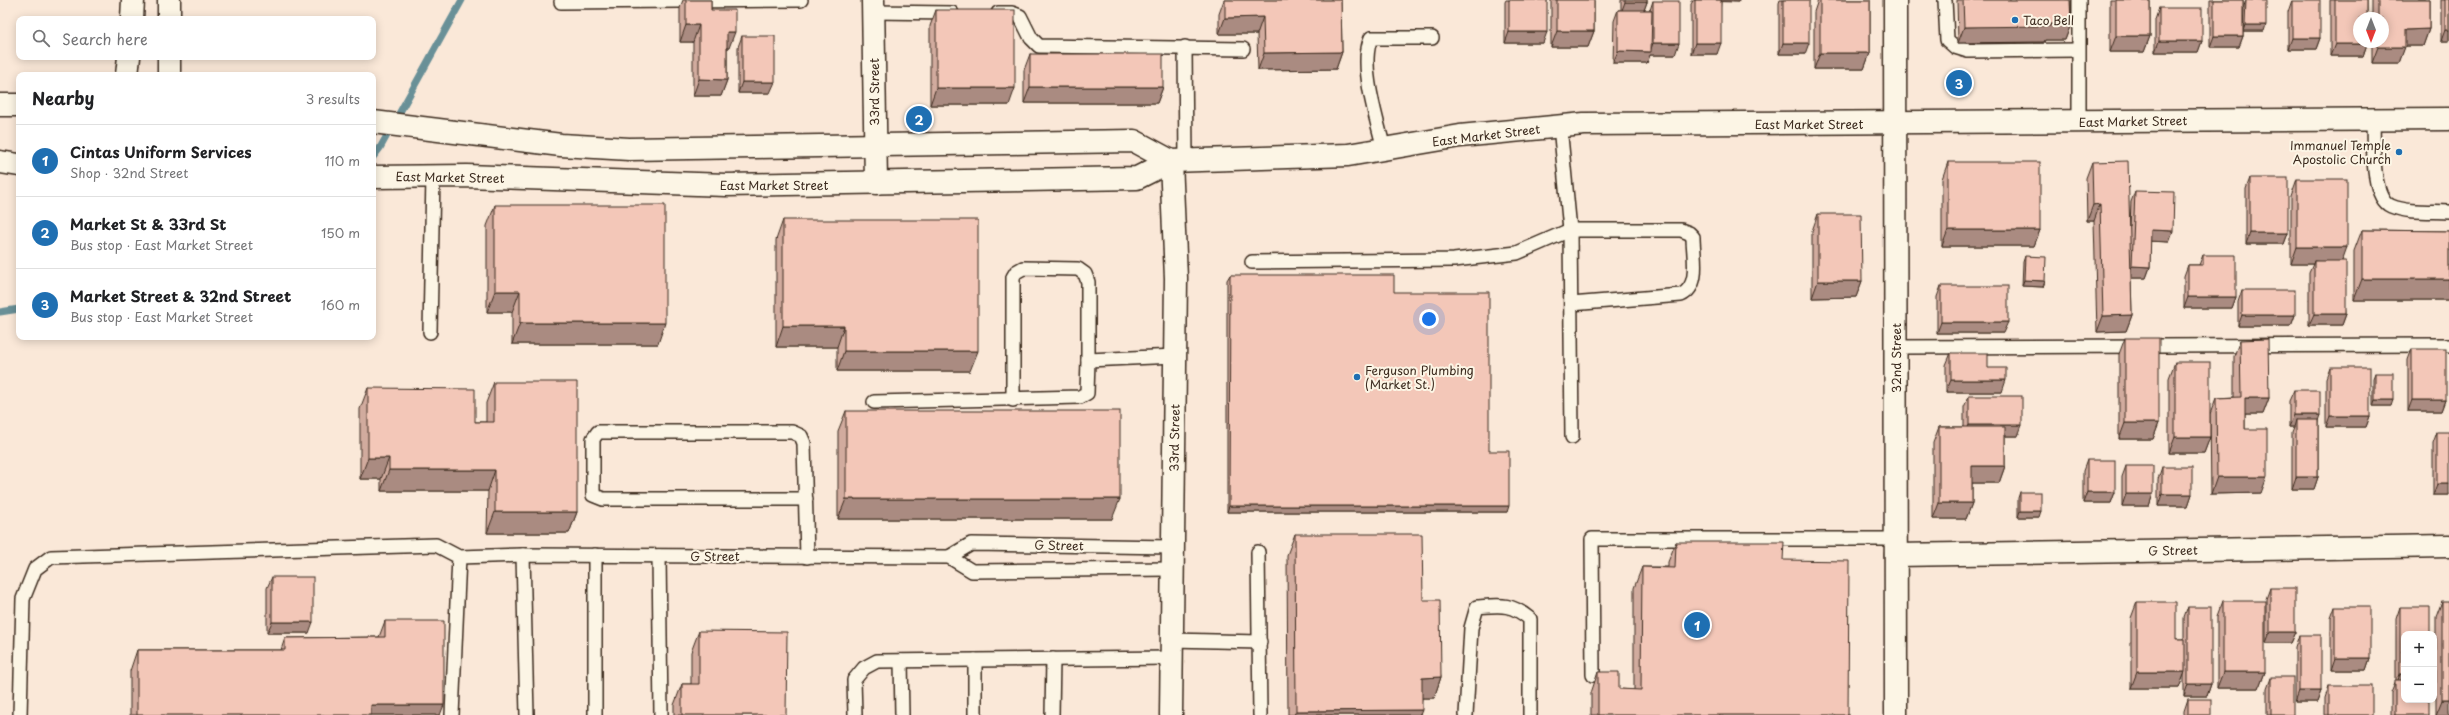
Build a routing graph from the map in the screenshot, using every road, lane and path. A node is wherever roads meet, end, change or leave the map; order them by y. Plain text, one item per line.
1 (133, 0) edge
2 (169, 0) edge
3 (801, 0) edge
4 (1895, 0) edge
5 (1945, 0) edge
6 (2079, 0) edge
7 (561, 2) dead end
8 (873, 6) edge
9 (963, 13) edge
10 (985, 13) edge
11 (132, 16) edge
12 (169, 16) edge
13 (1432, 38) dead end
14 (1185, 47) junction
15 (1243, 48) dead end
16 (2078, 50) junction
17 (128, 60) edge
18 (169, 60) edge
19 (127, 72) edge
20 (169, 72) edge
21 (0, 105) edge
22 (16, 105) edge
23 (2373, 119) junction
24 (2449, 119) edge
25 (376, 122) edge
26 (2079, 122) junction
27 (1895, 123) junction
28 (1560, 126) junction
29 (875, 147) junction
30 (1384, 149) junction
31 (1179, 161) junction
32 (0, 162) edge
33 (16, 165) edge
34 (433, 176) junction
35 (376, 177) edge
36 (876, 183) junction
37 (2449, 212) edge
38 (1570, 230) junction
39 (1252, 262) dead end
40 (1571, 304) junction
41 (430, 332) dead end
42 (2449, 345) edge
43 (1895, 347) junction
44 (1175, 356) junction
45 (1088, 360) junction
46 (1013, 400) junction
47 (874, 402) dead end
48 (1572, 437) dead end
49 (806, 499) junction
50 (2449, 546) edge
51 (1172, 547) junction
52 (1896, 547) junction
53 (1258, 552) dead end
54 (523, 555) junction
55 (595, 556) junction
56 (659, 556) junction
57 (459, 557) junction
58 (807, 557) junction
59 (949, 558) junction
60 (1172, 570) junction
61 (1260, 642) junction
62 (1171, 649) junction
63 (1053, 659) junction
64 (975, 660) junction
65 (901, 661) junction
66 (1593, 675) dead end
67 (20, 715) edge
68 (452, 715) edge
69 (527, 715) edge
70 (595, 715) edge
71 (661, 715) edge
72 (855, 715) edge
73 (902, 715) edge
74 (975, 715) edge
75 (1052, 715) edge
76 (1171, 715) edge
77 (1260, 715) edge
78 (1466, 715) edge
79 (1530, 715) edge
80 (1896, 715) edge

1 - 11 main road
2 - 12 main road
3 - 7 lane
4 - 27 main road, 32nd Street
5 - 16 lane
6 - 16 lane
8 - 9 lane
8 - 29 main road, 33rd Street
10 - 14 lane
13 - 30 lane
14 - 15 lane
14 - 31 lane
16 - 26 lane
17 - 19 main road
18 - 20 main road
21 - 22 main road
23 - 24 main road, East Market Street
23 - 26 main road, East Market Street
23 - 37 lane
25 - 29 main road
26 - 27 main road, East Market Street
27 - 28 main road, East Market Street
27 - 43 main road, 32nd Street
28 - 30 main road, East Market Street
28 - 38 lane
29 - 31 main road
29 - 36 main road, 33rd Street
30 - 31 main road, East Market Street
31 - 36 main road, East Market Street
31 - 44 main road, 33rd Street
32 - 33 main road
34 - 35 main road, East Market Street
34 - 36 main road, East Market Street
34 - 41 lane
38 - 39 lane
38 - 40 lane
38 - 40 lane
40 - 48 lane
42 - 43 lane
43 - 52 main road, 32nd Street
44 - 45 lane
44 - 51 main road, 33rd Street
45 - 46 lane
45 - 46 lane
46 - 47 lane
49 - 49 lane
49 - 58 lane
50 - 52 main road, G Street
51 - 59 lane, G Street
51 - 60 main road, 33rd Street
52 - 66 lane
52 - 80 main road, 32nd Street
53 - 61 lane
54 - 55 lane, G Street
54 - 57 lane, G Street
54 - 69 lane
55 - 56 lane, G Street
55 - 70 lane
56 - 58 lane, G Street
56 - 71 lane
57 - 67 lane
57 - 68 lane
58 - 59 lane, G Street
59 - 60 lane, G Street
60 - 62 main road, 33rd Street
61 - 62 lane
61 - 77 lane
62 - 63 lane
62 - 76 main road, 33rd Street
63 - 64 lane
63 - 75 lane
64 - 65 lane
64 - 74 lane
65 - 72 lane
65 - 73 lane
78 - 79 lane

